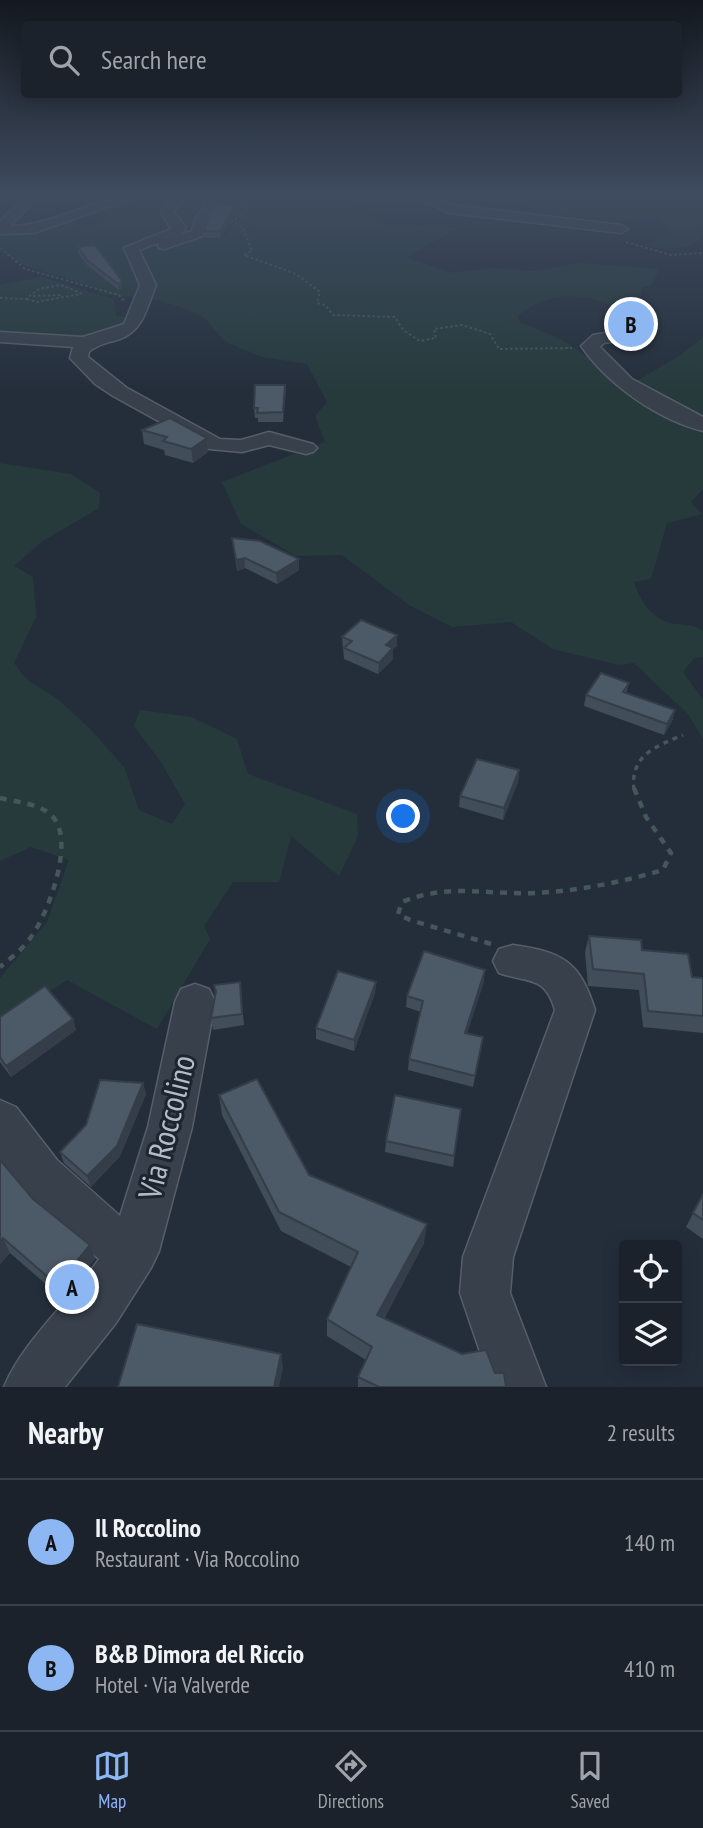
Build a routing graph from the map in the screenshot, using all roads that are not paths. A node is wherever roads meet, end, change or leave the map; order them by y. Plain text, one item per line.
1 (137, 262) edge
2 (635, 334) dead end
3 (0, 337) edge
4 (91, 341) junction
5 (703, 425) edge
6 (306, 448) dead end
7 (513, 961) road end
8 (195, 1002) dead end
9 (0, 1122) edge
10 (134, 1251) junction
11 (31, 1387) edge
12 (519, 1387) edge

1 - 4 street
2 - 5 street
3 - 4 street
4 - 6 street
7 - 12 street
8 - 10 street, Via Roccolino
9 - 10 street
10 - 11 street, Via Roccolino

